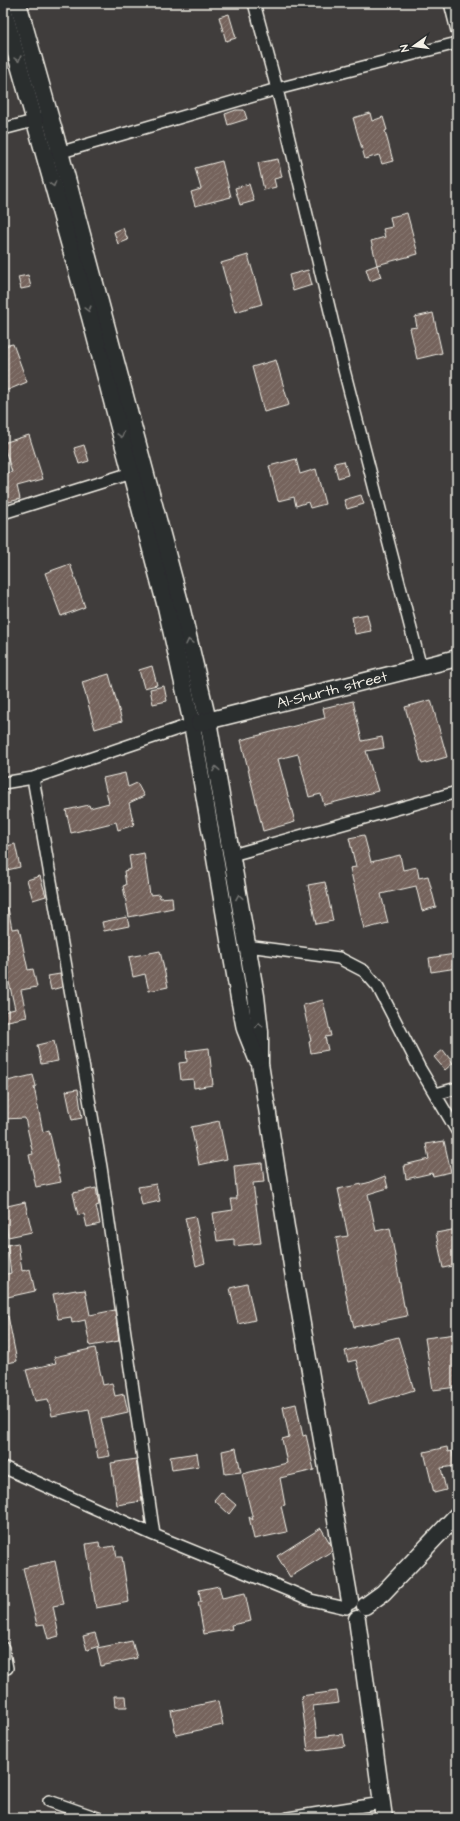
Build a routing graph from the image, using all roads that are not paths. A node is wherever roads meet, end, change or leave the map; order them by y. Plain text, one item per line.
1 (18, 3) edge
2 (254, 3) edge
3 (450, 3) edge
4 (3, 8) edge
5 (457, 31) edge
6 (457, 43) edge
7 (277, 89) junction
8 (43, 118) junction
9 (3, 130) edge
10 (60, 152) junction
11 (45, 157) junction
12 (131, 473) junction
13 (3, 512) edge
14 (457, 658) edge
15 (421, 668) junction
16 (208, 721) junction
17 (192, 724) junction
18 (33, 778) junction
19 (3, 783) edge
20 (457, 792) edge
21 (232, 855) junction
22 (247, 946) junction
23 (260, 1064) junction
24 (457, 1088) edge
25 (436, 1094) junction
26 (457, 1131) edge
27 (3, 1467) edge
28 (457, 1515) edge
29 (154, 1535) junction
30 (354, 1609) junction
31 (3, 1648) edge
32 (7, 1668) dead end
33 (49, 1801) dead end
34 (383, 1811) edge
35 (98, 1818) edge
36 (288, 1818) edge

1 - 8 main road
2 - 7 street
3 - 5 street
4 -> 8 main road
6 - 7 street
7 - 10 street
7 - 15 street
8 - 9 street
8 - 10 main road
8 - 11 main road
10 - 11 street
16 -> 10 main road
11 -> 12 main road
12 - 13 street
12 - 17 main road
14 - 15 main road, Al-Shurth street
15 - 16 main road, Al-Shurth street
16 - 17 main road, Al-Shurth street
21 -> 16 main road
17 - 18 street
17 - 23 main road
18 - 19 street
18 - 29 street
20 - 21 street
22 -> 21 main road
23 -> 22 main road
22 - 25 street
23 - 30 main road
24 - 25 street
25 - 26 street
27 - 29 street
28 - 30 main road
29 - 30 street
30 - 34 main road
31 - 32 street
33 - 35 street
34 - 36 street

